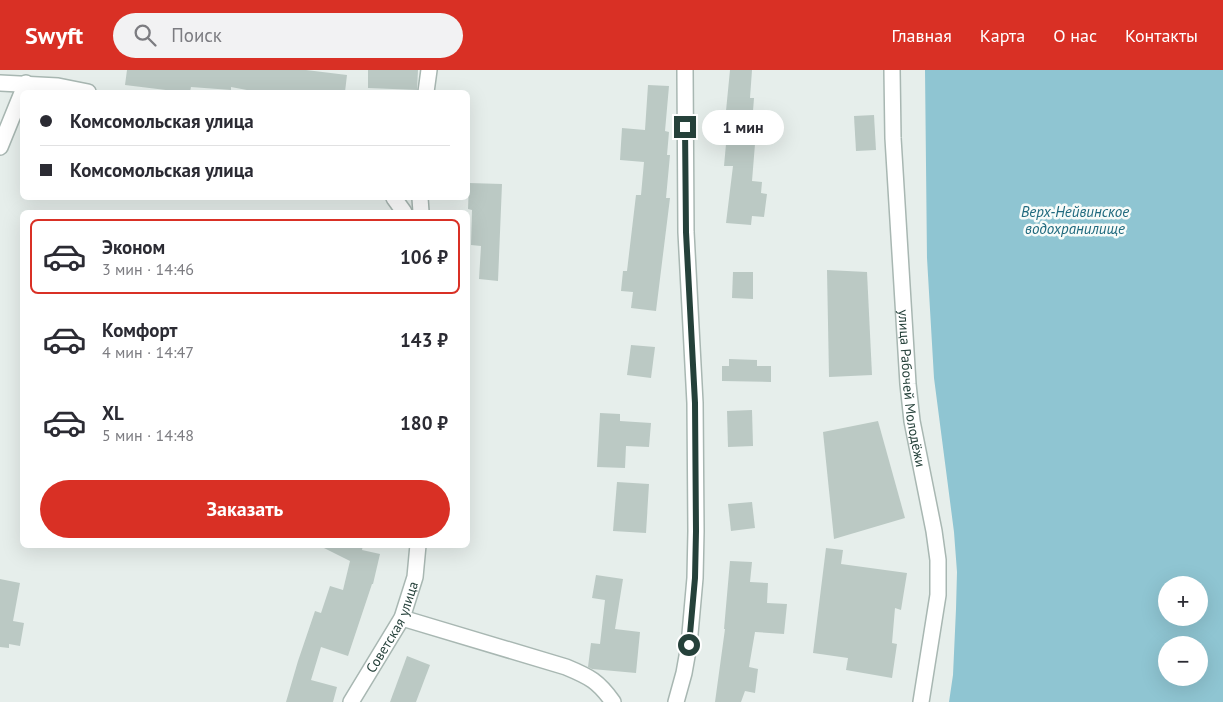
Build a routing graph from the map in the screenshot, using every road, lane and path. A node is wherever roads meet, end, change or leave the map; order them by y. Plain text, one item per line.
1 (429, 70) edge
2 (685, 70) edge
3 (892, 70) edge
4 (0, 83) edge
5 (26, 83) junction
6 (23, 90) edge
7 (78, 90) edge
8 (426, 90) edge
9 (20, 98) edge
10 (0, 147) edge
11 (418, 548) edge
12 (402, 618) junction
13 (351, 702) edge
14 (613, 702) edge
15 (676, 702) edge
16 (921, 702) edge

1 - 8 street
2 - 15 street
3 - 16 street, улица Рабочей Молодёжи
4 - 5 street
5 - 6 street
5 - 7 street
9 - 10 street
11 - 12 street, Советская улица
12 - 13 street, Советская улица
12 - 14 street

